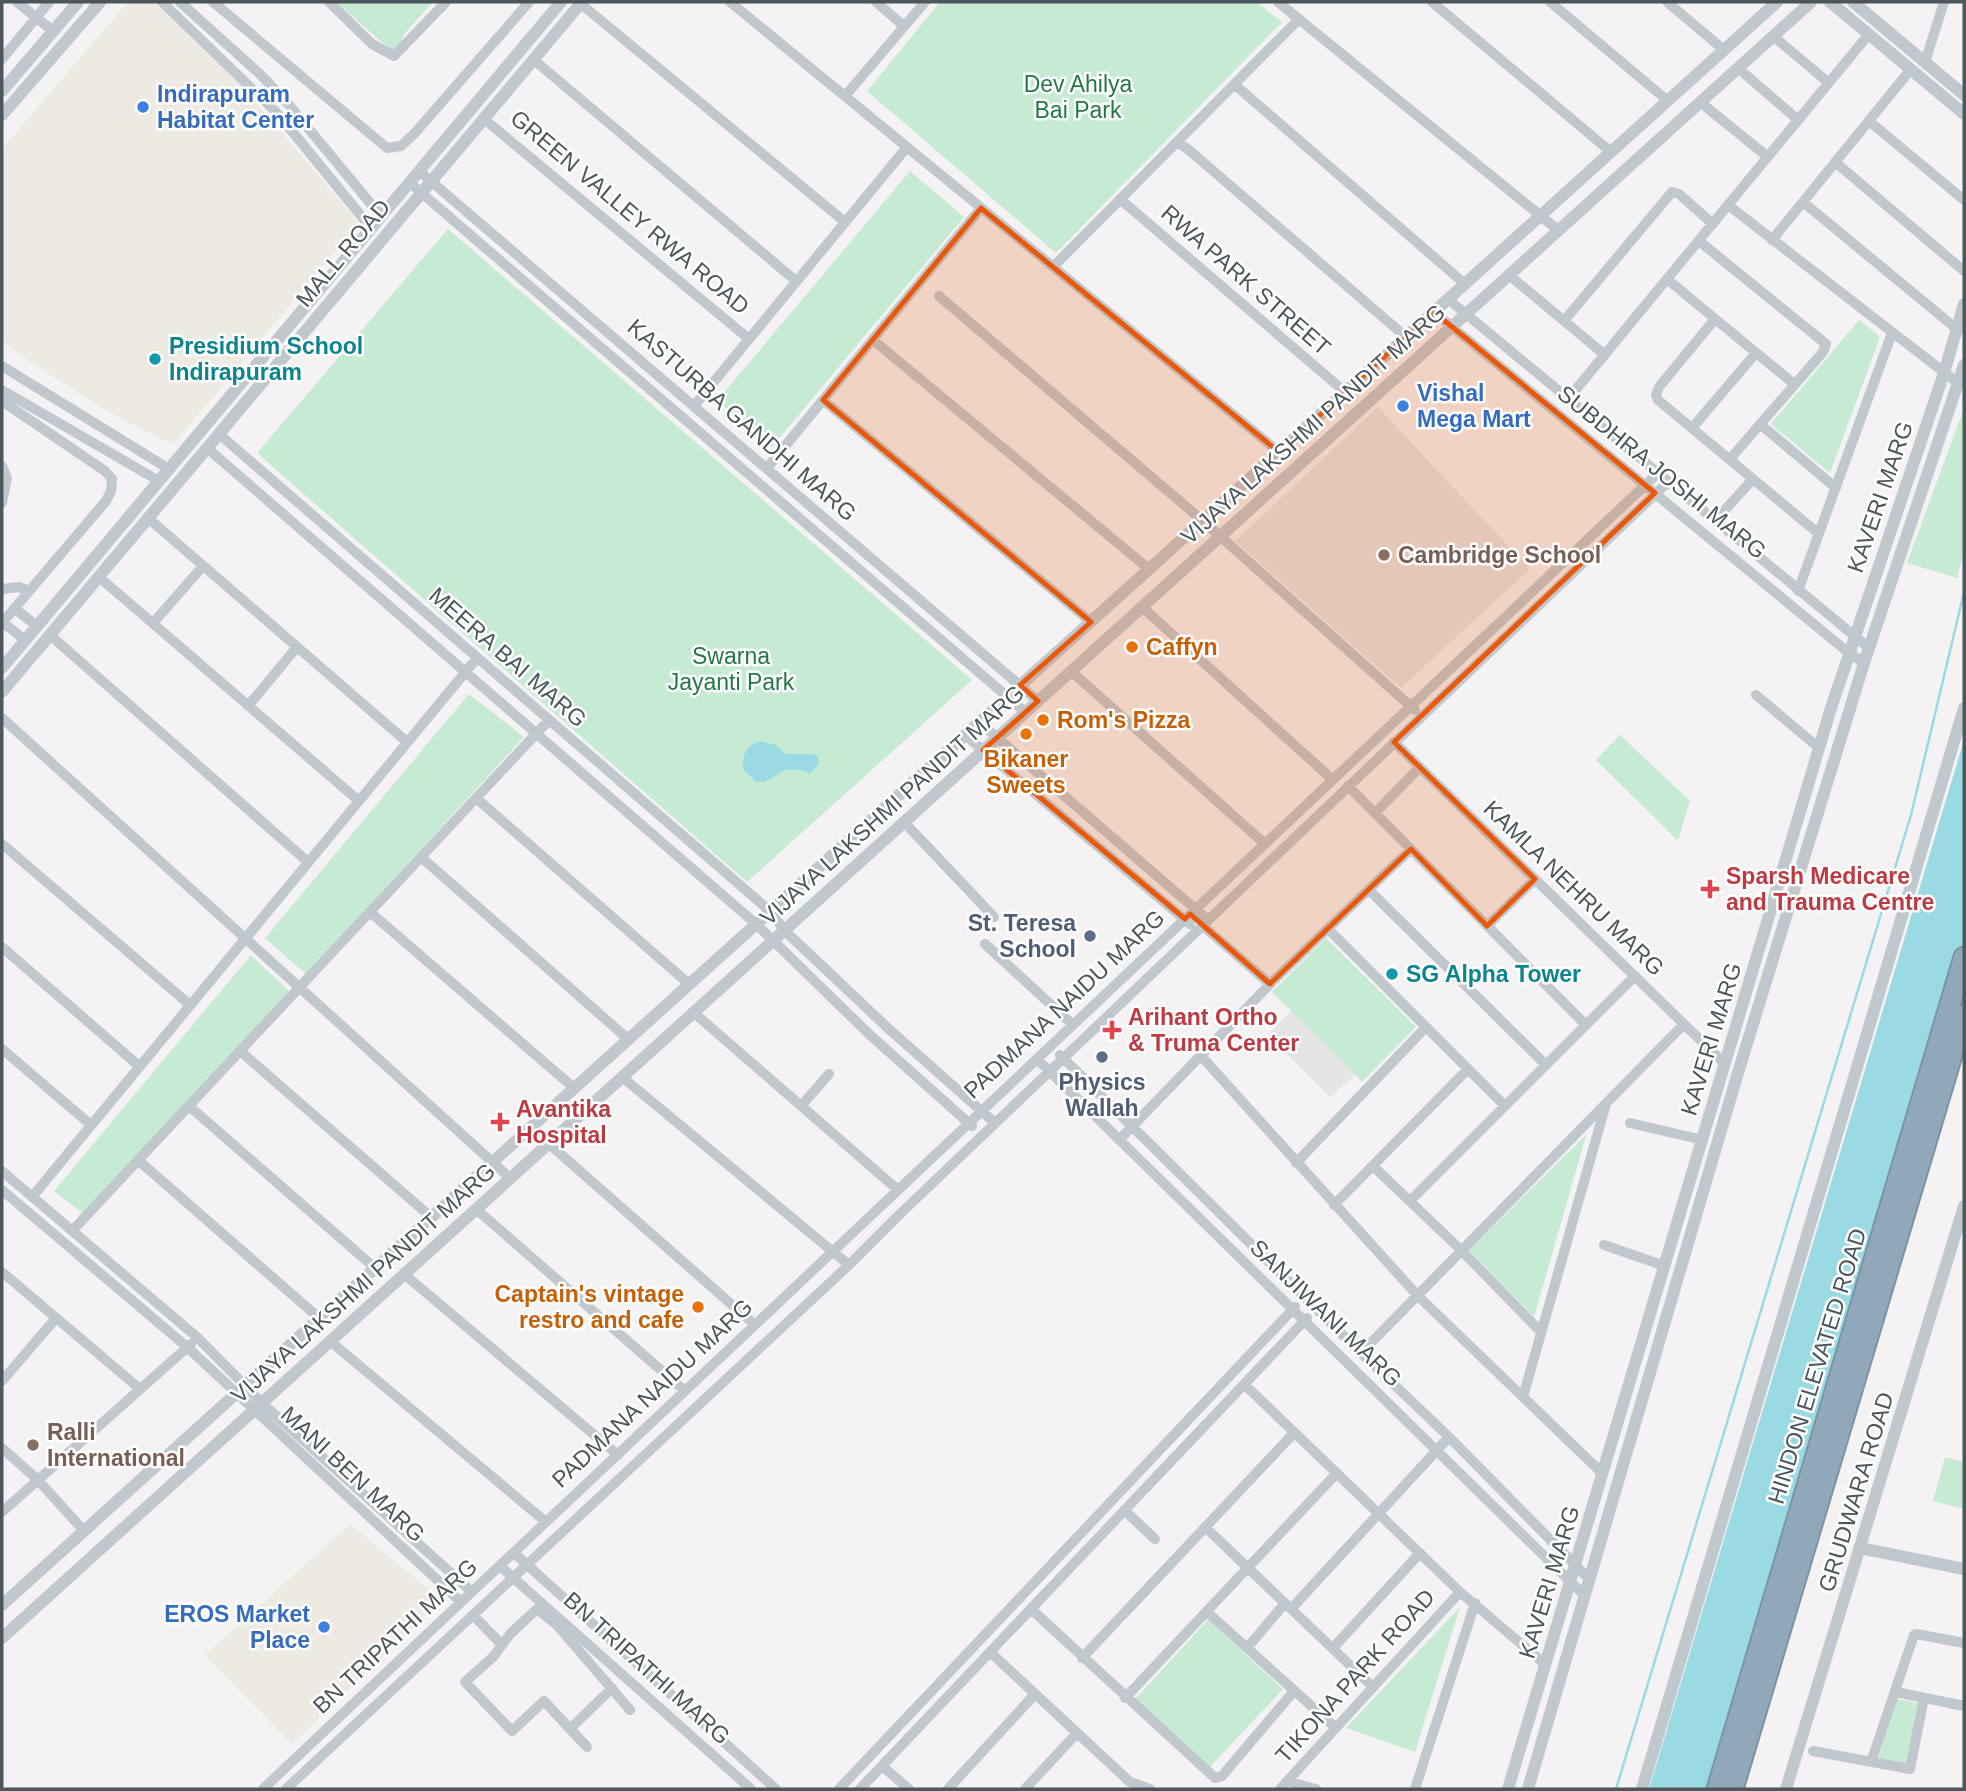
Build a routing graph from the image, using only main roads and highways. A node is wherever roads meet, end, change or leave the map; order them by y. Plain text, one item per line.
1 (1964, 957) edge
2 (1964, 1015) edge
3 (1717, 1789) edge
4 (1733, 1789) edge

1 - 3 highway, HINDON ELEVATED ROAD
2 - 4 highway, HINDON ELEVATED ROAD

